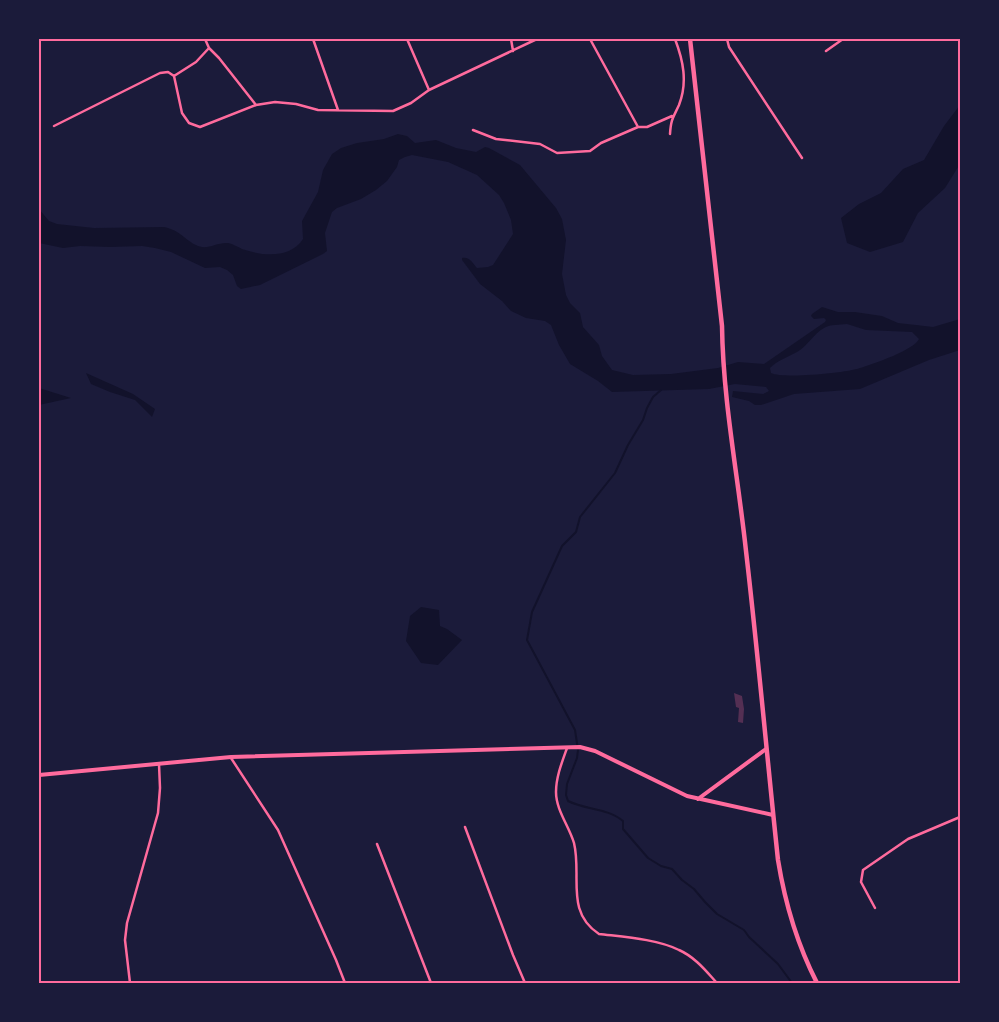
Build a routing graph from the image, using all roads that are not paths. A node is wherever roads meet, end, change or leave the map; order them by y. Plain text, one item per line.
1 (205, 39) edge
2 (313, 39) edge
3 (407, 39) edge
4 (511, 39) edge
5 (537, 39) edge
6 (590, 39) edge
7 (675, 39) edge
8 (690, 39) edge
9 (727, 39) edge
10 (843, 39) edge
11 (209, 48) junction
12 (513, 51) junction
13 (826, 51) dead end
14 (174, 76) junction
15 (429, 90) junction
16 (256, 105) junction
17 (338, 110) junction
18 (673, 116) junction
19 (54, 126) dead end
20 (638, 127) junction
21 (473, 130) dead end
22 (670, 134) dead end
23 (802, 158) dead end
24 (567, 748) junction
25 (766, 749) junction
26 (231, 757) junction
27 (158, 763) junction
28 (39, 775) edge
29 (698, 799) junction
30 (772, 814) junction
31 (960, 816) edge
32 (465, 827) dead end
33 (376, 844) dead end
34 (875, 908) dead end
35 (130, 983) edge
36 (345, 983) edge
37 (430, 983) edge
38 (525, 983) edge
39 (717, 983) edge
40 (816, 983) edge

1 - 11 street
2 - 17 street
3 - 15 street
4 - 12 street
5 - 12 street
6 - 20 street
7 - 18 street
8 - 25 highway
9 - 23 street
10 - 13 street
11 - 14 street
11 - 16 street
12 - 15 street
14 - 16 street
14 - 19 street
15 - 17 street
16 - 17 street
18 - 20 street
18 - 22 street
20 - 21 street
24 - 26 main road
24 - 29 main road
24 - 39 street
25 - 29 main road
25 - 30 highway
26 - 27 main road
26 - 36 street
27 - 28 main road
27 - 35 street
29 - 30 main road
30 - 40 highway
31 - 34 street
32 - 38 street
33 - 37 street

